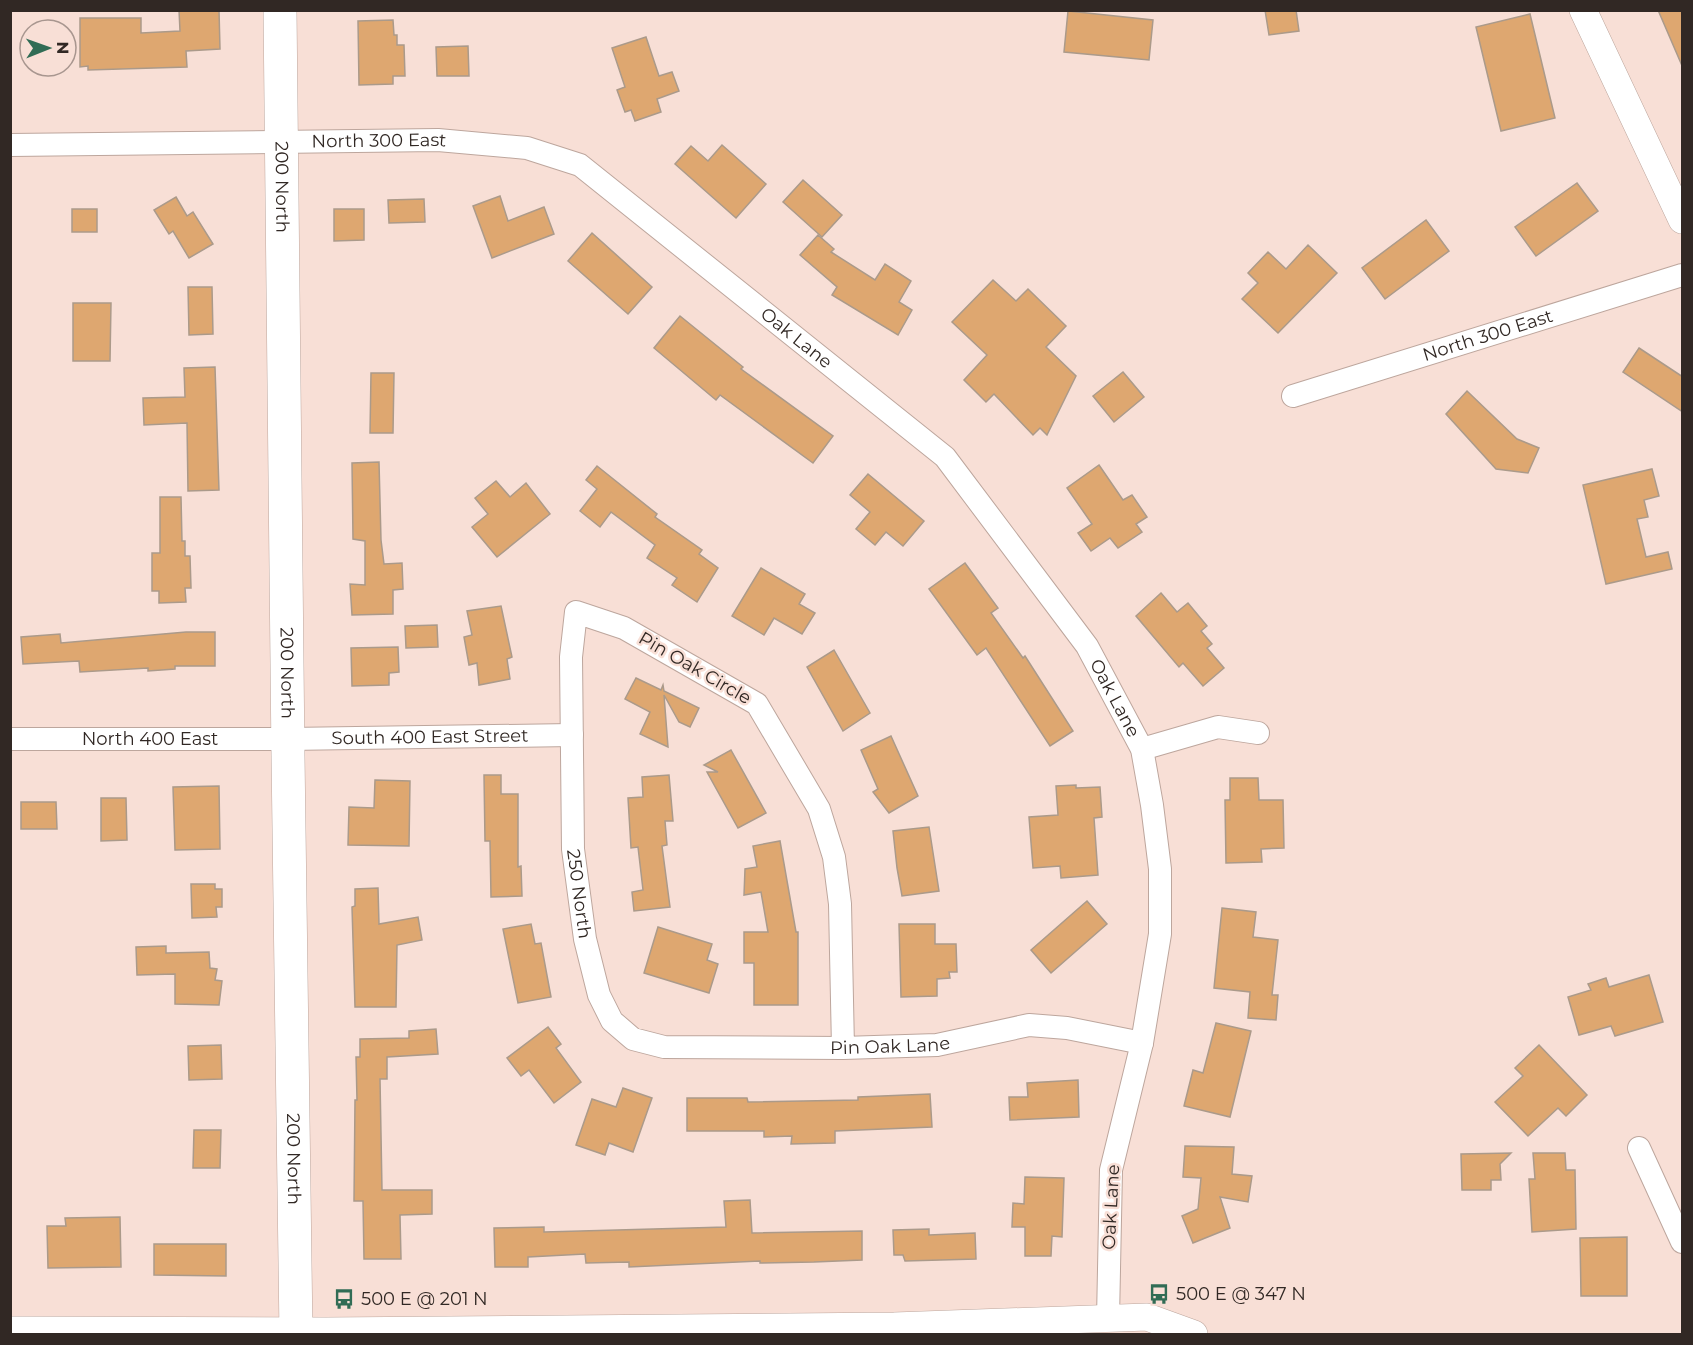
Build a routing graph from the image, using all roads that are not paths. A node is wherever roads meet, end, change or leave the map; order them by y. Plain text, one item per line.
1 (280, 10) edge
2 (1583, 10) edge
3 (282, 142) junction
4 (10, 145) edge
5 (1683, 220) edge
6 (680, 246) joint
7 (1683, 275) edge
8 (1293, 396) dead end
9 (1258, 733) dead end
10 (572, 735) junction
11 (10, 739) edge
12 (288, 739) junction
13 (1142, 749) junction
14 (633, 1039) joint
15 (1143, 1043) junction
16 (843, 1048) junction
17 (1638, 1148) dead end
18 (1683, 1242) edge
19 (1108, 1319) junction
20 (10, 1330) edge
21 (894, 1330) edge
22 (296, 1332) edge
23 (603, 1332) edge
24 (1194, 1335) edge

1 - 3 main road, 200 North
2 - 5 street
3 - 4 street, North 300 East
3 - 6 street, North 300 East
3 - 12 main road, 200 North
6 - 13 street, Oak Lane
7 - 8 street, North 300 East
9 - 13 street
10 - 12 street, South 400 East Street
10 - 14 street, 250 North
10 - 16 street, Pin Oak Circle
11 - 12 street, North 400 East
12 - 22 main road, 200 North
13 - 15 street, Oak Lane
14 - 16 street, Pin Oak Lane
15 - 16 street, Pin Oak Lane
15 - 19 street, Oak Lane
17 - 18 street
19 - 21 street
19 - 24 street
20 - 22 street
21 - 23 street
22 - 23 street

